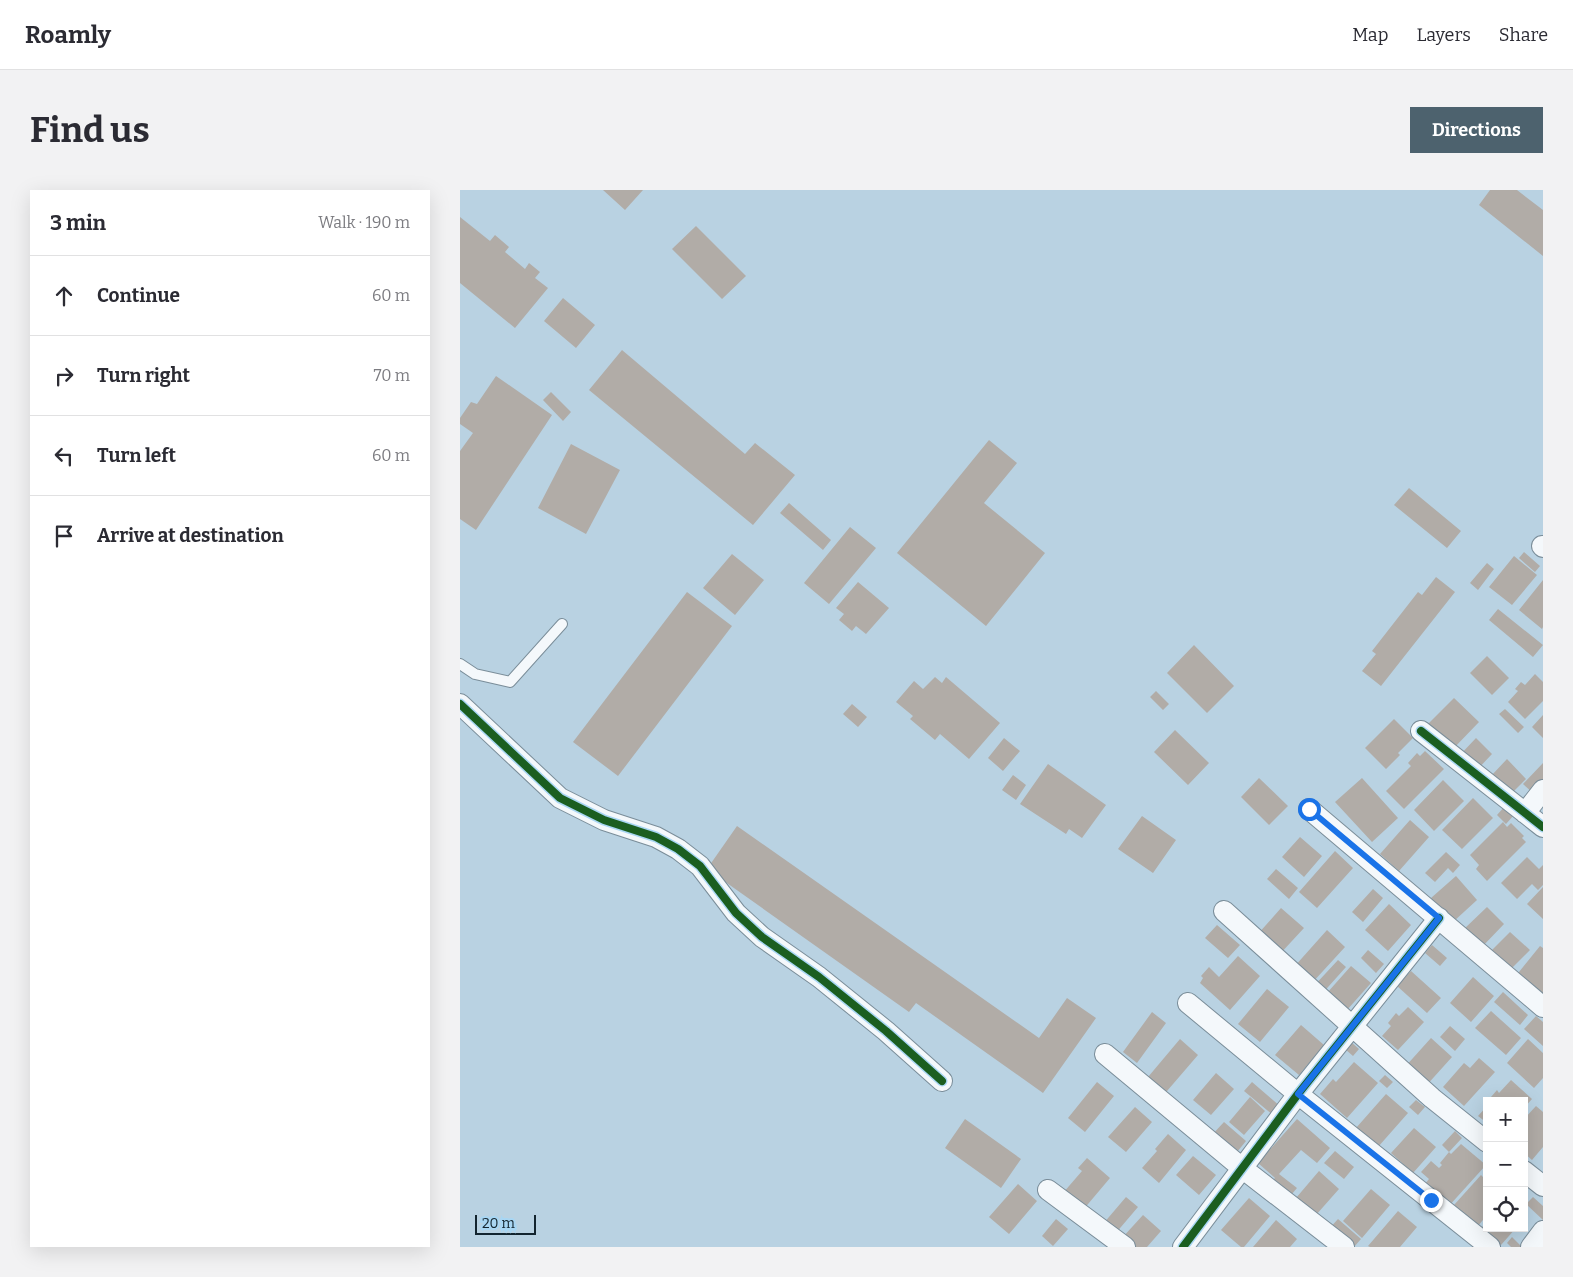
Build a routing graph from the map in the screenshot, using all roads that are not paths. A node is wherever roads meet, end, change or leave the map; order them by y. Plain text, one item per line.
1 (562, 624) dead end
2 (460, 664) edge
3 (460, 704) edge
4 (1421, 731) dead end
5 (1543, 790) edge
6 (1309, 809) dead end
7 (1526, 813) junction
8 (1543, 827) edge
9 (1224, 911) dead end
10 (1439, 918) junction
11 (1188, 1003) dead end
12 (1543, 1007) edge
13 (1352, 1026) junction
14 (1105, 1054) dead end
15 (942, 1080) dead end
16 (1298, 1094) junction
17 (1483, 1139) edge
18 (1242, 1168) junction
19 (1528, 1174) edge
20 (1543, 1186) edge
21 (1048, 1190) dead end
22 (1543, 1231) edge
23 (1125, 1247) edge
24 (1183, 1247) edge
25 (1344, 1247) edge
26 (1490, 1247) edge
27 (1530, 1247) edge

1 - 2 lane
3 - 15 street
4 - 7 street
5 - 7 street
6 - 10 street
7 - 8 street
9 - 13 street
10 - 12 street
10 - 13 street
11 - 16 street
13 - 16 street
13 - 17 street
14 - 18 street
16 - 18 street
16 - 26 street
18 - 24 street
18 - 25 street
19 - 20 street
21 - 23 street
22 - 27 street

